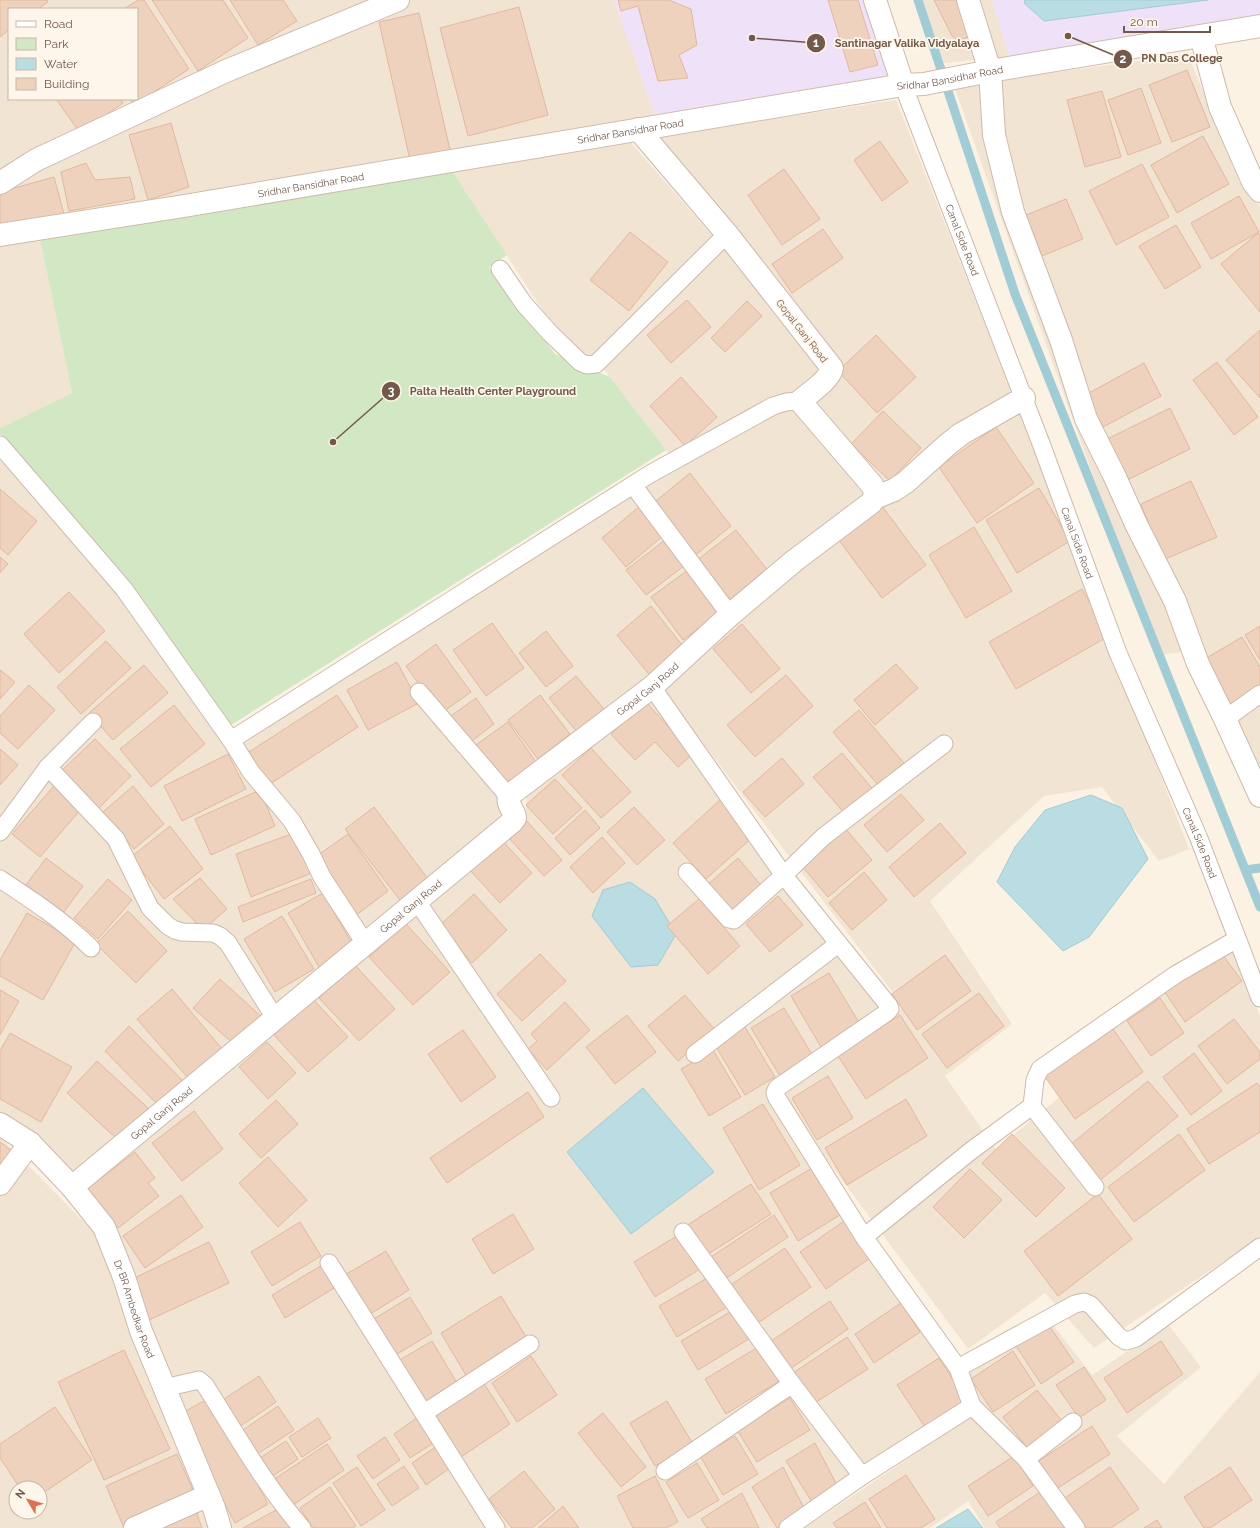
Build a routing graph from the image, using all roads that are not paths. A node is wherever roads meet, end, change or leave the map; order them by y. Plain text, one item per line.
1 (398, 0) edge
2 (875, 0) edge
3 (968, 0) edge
4 (1260, 26) edge
5 (1201, 36) junction
6 (990, 71) junction
7 (903, 86) junction
8 (638, 129) junction
9 (0, 183) edge
10 (1260, 191) edge
11 (727, 234) junction
12 (0, 235) edge
13 (500, 269) dead end
14 (1024, 398) junction
15 (800, 400) junction
16 (1, 450) edge
17 (633, 485) junction
18 (874, 498) junction
19 (730, 615) junction
20 (652, 687) junction
21 (419, 692) dead end
22 (1260, 694) edge
23 (1225, 719) junction
24 (93, 722) dead end
25 (232, 740) junction
26 (944, 744) dead end
27 (48, 767) junction
28 (1260, 796) edge
29 (509, 797) junction
30 (0, 832) edge
31 (687, 872) dead end
32 (784, 876) junction
33 (0, 879) edge
34 (416, 900) junction
35 (1237, 939) junction
36 (365, 943) junction
37 (838, 944) junction
38 (91, 948) dead end
39 (1260, 998) edge
40 (275, 1018) junction
41 (695, 1054) dead end
42 (551, 1098) dead end
43 (1032, 1106) junction
44 (0, 1124) edge
45 (30, 1143) junction
46 (0, 1184) edge
47 (72, 1186) junction
48 (1096, 1187) dead end
49 (683, 1232) dead end
50 (864, 1237) junction
51 (1260, 1248) edge
52 (329, 1263) dead end
53 (530, 1344) dead end
54 (958, 1368) junction
55 (792, 1384) junction
56 (164, 1388) junction
57 (972, 1406) junction
58 (424, 1413) junction
59 (1073, 1422) dead end
60 (1026, 1459) junction
61 (665, 1471) dead end
62 (862, 1476) junction
63 (209, 1495) junction
64 (134, 1528) edge
65 (220, 1528) edge
66 (302, 1528) edge
67 (496, 1528) edge
68 (788, 1528) edge
69 (1076, 1528) edge

1 - 9 street
2 - 7 street
3 - 6 street
4 - 5 street, Sridhar Bansidhar Road
5 - 6 street, Sridhar Bansidhar Road
5 - 10 street
6 - 7 street, Sridhar Bansidhar Road
6 - 23 street
7 - 8 street, Sridhar Bansidhar Road
7 - 14 lane, Canal Side Road
8 - 11 street, Gopal Ganj Road
8 - 12 street, Sridhar Bansidhar Road
11 - 13 lane
11 - 15 street, Gopal Ganj Road
14 - 18 street
14 - 35 lane, Canal Side Road
15 - 17 lane
15 - 18 street
16 - 25 lane
17 - 19 lane
17 - 25 lane
18 - 19 street, Gopal Ganj Road
19 - 20 street, Gopal Ganj Road
20 - 29 street, Gopal Ganj Road
20 - 32 lane
21 - 29 lane
22 - 23 lane
23 - 28 street
24 - 27 lane
25 - 36 lane
26 - 32 lane
27 - 30 lane
27 - 40 lane
29 - 34 street, Gopal Ganj Road
31 - 32 lane
32 - 37 lane
33 - 38 lane
34 - 36 street, Gopal Ganj Road
34 - 42 lane
35 - 39 lane, Canal Side Road
35 - 43 lane
36 - 40 street, Gopal Ganj Road
37 - 41 lane
37 - 50 lane
40 - 47 street, Gopal Ganj Road
43 - 48 lane
43 - 50 lane
44 - 45 street, Dr BR Ambedkar Road
45 - 46 street
45 - 47 street, Dr BR Ambedkar Road
47 - 56 street, Dr BR Ambedkar Road
49 - 55 lane
50 - 54 lane
51 - 54 lane
52 - 58 lane
53 - 58 lane
54 - 57 lane
55 - 61 lane
55 - 62 lane
56 - 63 street, Dr BR Ambedkar Road
56 - 66 lane
57 - 60 lane
57 - 62 lane
58 - 67 lane
59 - 60 lane
60 - 69 lane
62 - 68 lane
63 - 64 street
63 - 65 street, Dr BR Ambedkar Road

